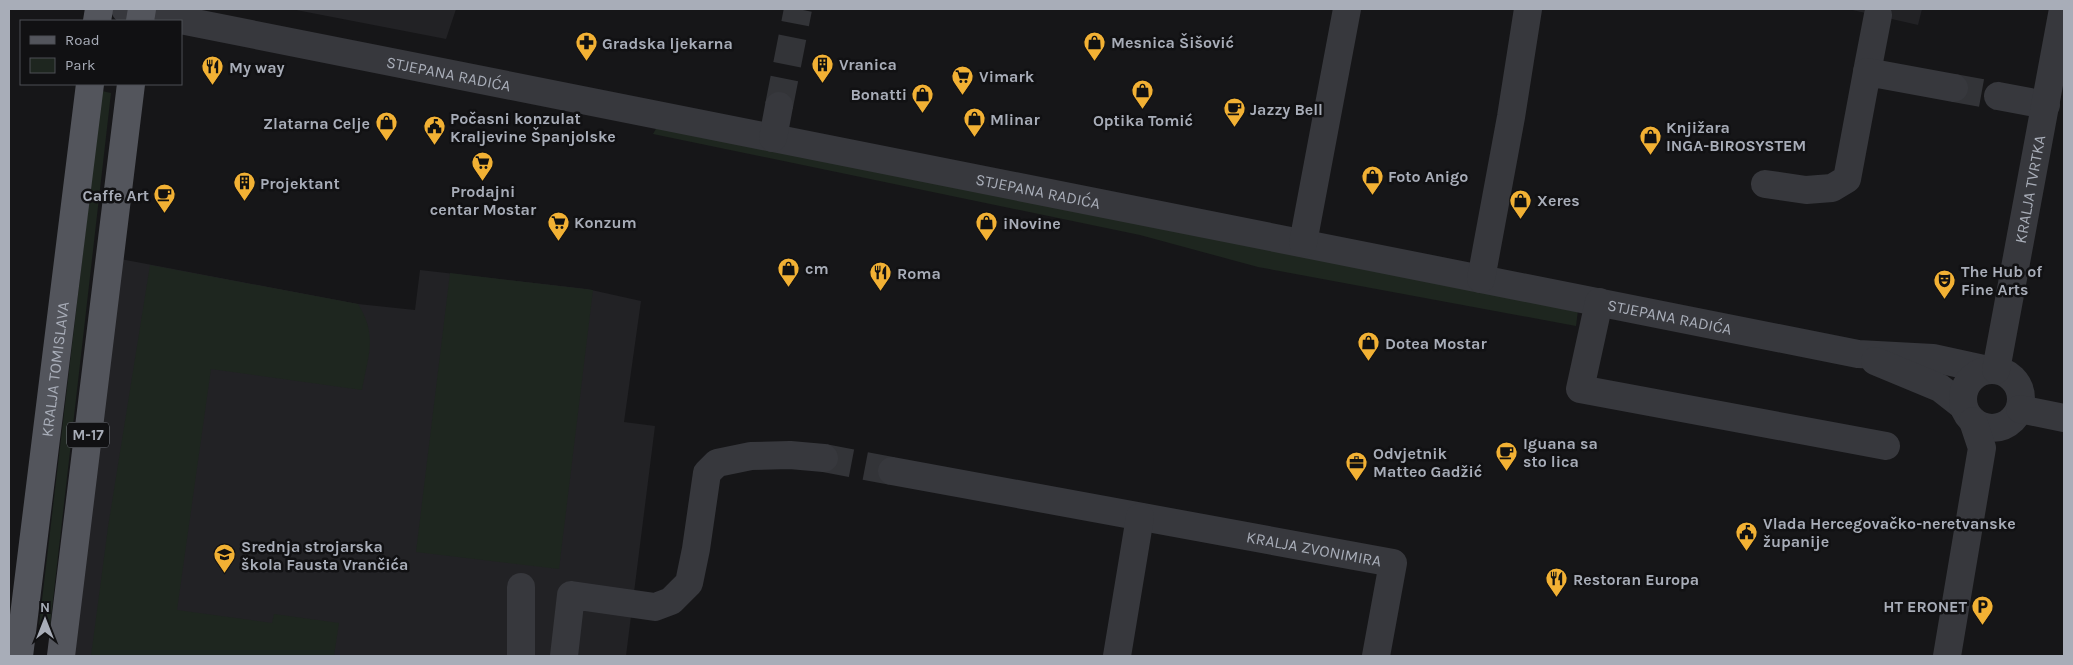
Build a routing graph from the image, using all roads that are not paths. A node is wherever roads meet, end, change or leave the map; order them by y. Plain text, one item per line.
1 (1347, 9) edge
2 (1528, 9) edge
3 (2064, 9) edge
4 (137, 13) edge
5 (1878, 16) dead end
6 (173, 20) edge
7 (182, 22) edge
8 (1867, 72) junction
9 (90, 85) edge
10 (131, 85) edge
11 (1954, 88) tunnel mouth
12 (1998, 96) tunnel mouth
13 (2046, 105) junction
14 (779, 106) tunnel mouth
15 (773, 138) junction
16 (1765, 184) dead end
17 (1303, 243) junction
18 (1481, 279) junction
19 (1599, 302) junction
20 (2004, 334) junction
21 (1858, 354) junction
22 (1944, 360) junction
23 (1992, 370) junction
24 (2020, 409) junction
25 (1968, 414) junction
26 (2064, 418) edge
27 (1990, 438) junction
28 (1886, 446) dead end
29 (824, 458) tunnel mouth
30 (892, 471) tunnel mouth
31 (1140, 517) junction
32 (521, 587) dead end
33 (19, 656) edge
34 (61, 656) edge
35 (521, 656) edge
36 (564, 656) edge
37 (1117, 656) edge
38 (1376, 656) edge
39 (1948, 656) edge

1 - 17 street
2 - 18 street
3 - 13 street, KRALJA TVRTKA
4 - 6 street, STJEPANA RADIĆA
5 - 8 street
7 - 15 street, STJEPANA RADIĆA
8 - 11 street
8 - 16 street
9 - 33 main road, KRALJA TOMISLAVA / M-17
10 - 34 main road, M-17
12 - 13 street
13 - 20 street, KRALJA TVRTKA
14 - 15 street
15 - 17 street, STJEPANA RADIĆA
17 - 18 street, STJEPANA RADIĆA
18 - 19 street, STJEPANA RADIĆA
19 - 21 street, STJEPANA RADIĆA
19 - 28 street
20 - 22 street
20 - 23 street, KRALJA TVRTKA
21 - 22 street, STJEPANA RADIĆA
21 - 25 street, STJEPANA RADIĆA
22 - 23 street, STJEPANA RADIĆA
23 - 24 street
23 - 25 street
24 - 26 street
24 - 27 street
25 - 27 street
27 - 39 street
29 - 36 street
30 - 31 street, KRALJA ZVONIMIRA
31 - 37 street
31 - 38 street, KRALJA ZVONIMIRA
32 - 35 street

